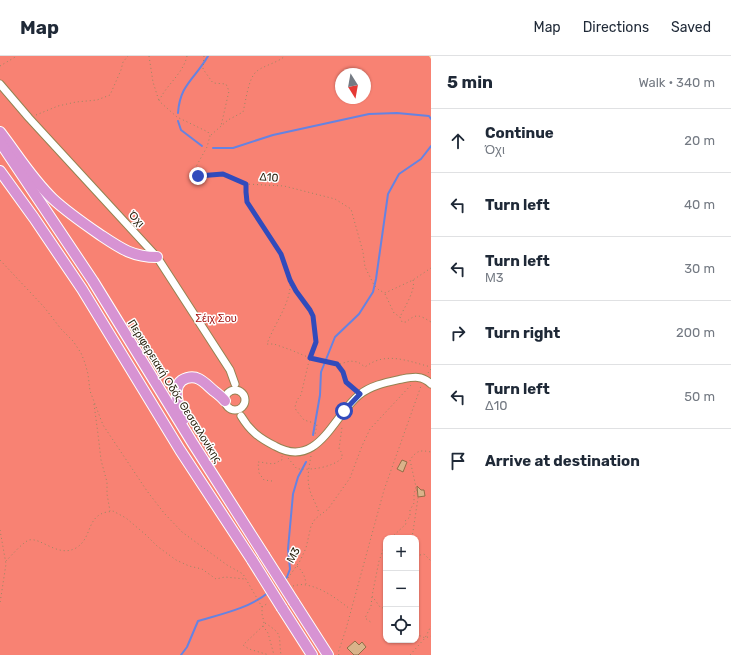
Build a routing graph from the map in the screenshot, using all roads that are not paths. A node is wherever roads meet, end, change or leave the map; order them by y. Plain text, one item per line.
1 (0, 84) edge
2 (0, 132) edge
3 (0, 142) edge
4 (0, 171) edge
5 (157, 257) junction
6 (431, 384) edge
7 (233, 388) junction
8 (225, 402) junction
9 (242, 407) junction
10 (233, 410) junction
11 (241, 416) junction
12 (192, 442) junction
13 (312, 655) edge
14 (328, 655) edge

1 - 5 main road, Όχι
2 - 5 highway
3 - 12 highway, Περιφερειακή Οδός Θεσσαλονίκης
4 - 13 highway, bridge
5 - 7 main road, Όχι
6 - 11 main road
7 - 8 main road
7 - 9 main road
8 - 10 main road
8 - 12 highway
9 - 10 main road
9 - 11 main road
10 - 11 main road
12 - 14 highway, Περιφερειακή Οδός Θεσσαλονίκης, bridge

